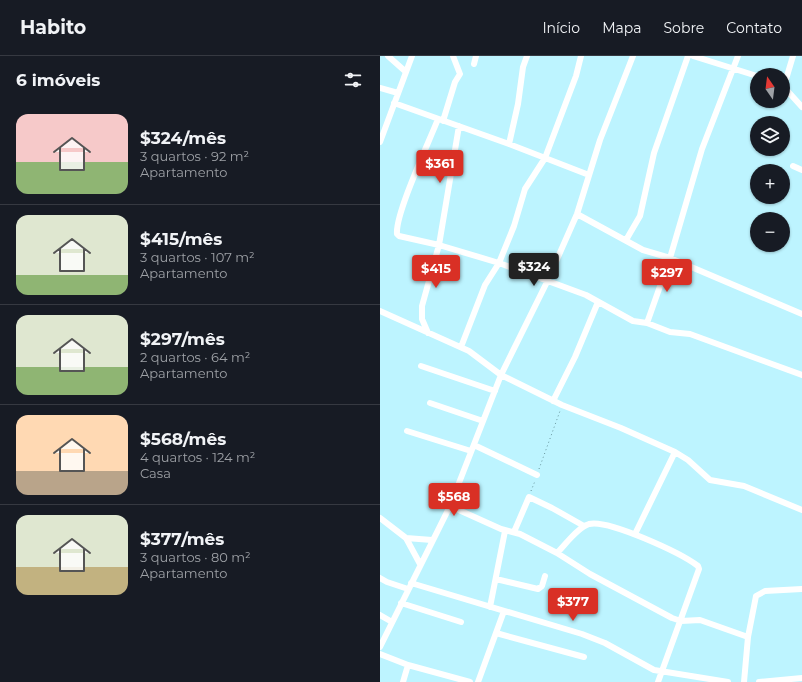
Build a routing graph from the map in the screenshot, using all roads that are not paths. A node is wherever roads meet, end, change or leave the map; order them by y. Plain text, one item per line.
1 (388, 56) edge
2 (412, 56) edge
3 (453, 56) edge
4 (476, 56) edge
5 (527, 56) edge
6 (581, 56) edge
7 (632, 56) edge
8 (688, 56) edge
9 (693, 56) edge
10 (738, 56) edge
11 (793, 56) edge
12 (474, 64) dead end
13 (734, 68) junction
14 (789, 68) edge
15 (406, 72) junction
16 (750, 74) edge
17 (380, 88) edge
18 (398, 93) junction
19 (790, 93) edge
20 (394, 103) junction
21 (802, 107) edge
22 (440, 120) junction
23 (459, 126) junction
24 (380, 142) edge
25 (509, 144) junction
26 (545, 158) junction
27 (793, 166) dead end
28 (802, 170) edge
29 (589, 175) junction
30 (577, 214) junction
31 (626, 240) junction
32 (439, 245) junction
33 (670, 258) junction
34 (499, 263) junction
35 (547, 282) junction
36 (598, 302) junction
37 (380, 311) edge
38 (802, 314) edge
39 (648, 323) junction
40 (428, 333) junction
41 (461, 348) junction
42 (421, 366) dead end
43 (501, 375) junction
44 (802, 375) edge
45 (495, 391) junction
46 (552, 400) junction
47 (430, 403) dead end
48 (483, 421) junction
49 (407, 431) dead end
50 (474, 445) junction
51 (471, 451) junction
52 (675, 452) junction
53 (537, 475) road end
54 (450, 506) junction
55 (802, 510) edge
56 (380, 518) edge
57 (584, 526) junction
58 (505, 531) junction
59 (514, 532) junction
60 (636, 534) junction
61 (406, 538) junction
62 (432, 540) junction
63 (557, 553) junction
64 (420, 564) junction
65 (545, 576) dead end
66 (380, 578) edge
67 (496, 579) junction
68 (409, 586) junction
69 (802, 589) edge
70 (401, 603) junction
71 (490, 607) junction
72 (504, 612) junction
73 (380, 615) edge
74 (681, 621) junction
75 (392, 622) junction
76 (461, 622) dead end
77 (496, 633) junction
78 (748, 637) junction
79 (380, 647) edge
80 (380, 654) edge
81 (584, 657) dead end
82 (408, 665) junction
83 (661, 672) junction
84 (802, 678) edge
85 (453, 680) edge
86 (403, 682) edge
87 (470, 682) edge
88 (478, 682) edge
89 (658, 682) edge
90 (728, 682) edge
91 (744, 682) edge
92 (759, 682) edge

1 - 15 street
2 - 15 street
3 - 22 street
4 - 12 street
5 - 25 street
6 - 26 street
7 - 29 street
8 - 31 street
9 - 13 street
10 - 13 street
11 - 14 street
13 - 16 street
13 - 33 street
15 - 18 street
17 - 18 street
18 - 20 street
19 - 21 street
20 - 22 street
20 - 24 street
22 - 23 street
22 - 32 street
23 - 25 street
23 - 32 street
25 - 26 street
26 - 29 street
26 - 34 street
27 - 28 street
29 - 30 street
30 - 31 street
30 - 35 street
31 - 33 street
32 - 34 street
32 - 40 street
33 - 38 street
33 - 39 street
34 - 35 street
34 - 41 street
35 - 36 street
35 - 43 street
36 - 39 street
36 - 46 street
37 - 40 street
39 - 44 street
40 - 41 street
41 - 43 street
42 - 45 street
43 - 45 street
43 - 46 street
45 - 48 street
46 - 52 street
47 - 48 street
48 - 50 street
49 - 51 street
50 - 51 street
50 - 53 street
51 - 54 street
52 - 55 street
52 - 60 street
54 - 58 street
54 - 62 street
56 - 61 street
57 - 59 street
57 - 60 street
57 - 63 street
58 - 59 street
58 - 67 street
59 - 63 street
60 - 74 street
61 - 62 street
61 - 64 street
62 - 64 street
63 - 74 street
64 - 68 street
65 - 67 street
66 - 68 street
67 - 71 street
68 - 70 street
68 - 71 street
69 - 78 street
70 - 75 street
70 - 76 street
71 - 72 street
72 - 77 street
72 - 83 street
73 - 75 street
74 - 78 street
74 - 83 street
75 - 79 street
77 - 81 street
77 - 88 street
78 - 91 street
80 - 82 street
82 - 85 street
82 - 86 street
83 - 89 street
83 - 90 street
84 - 92 street
85 - 87 street

